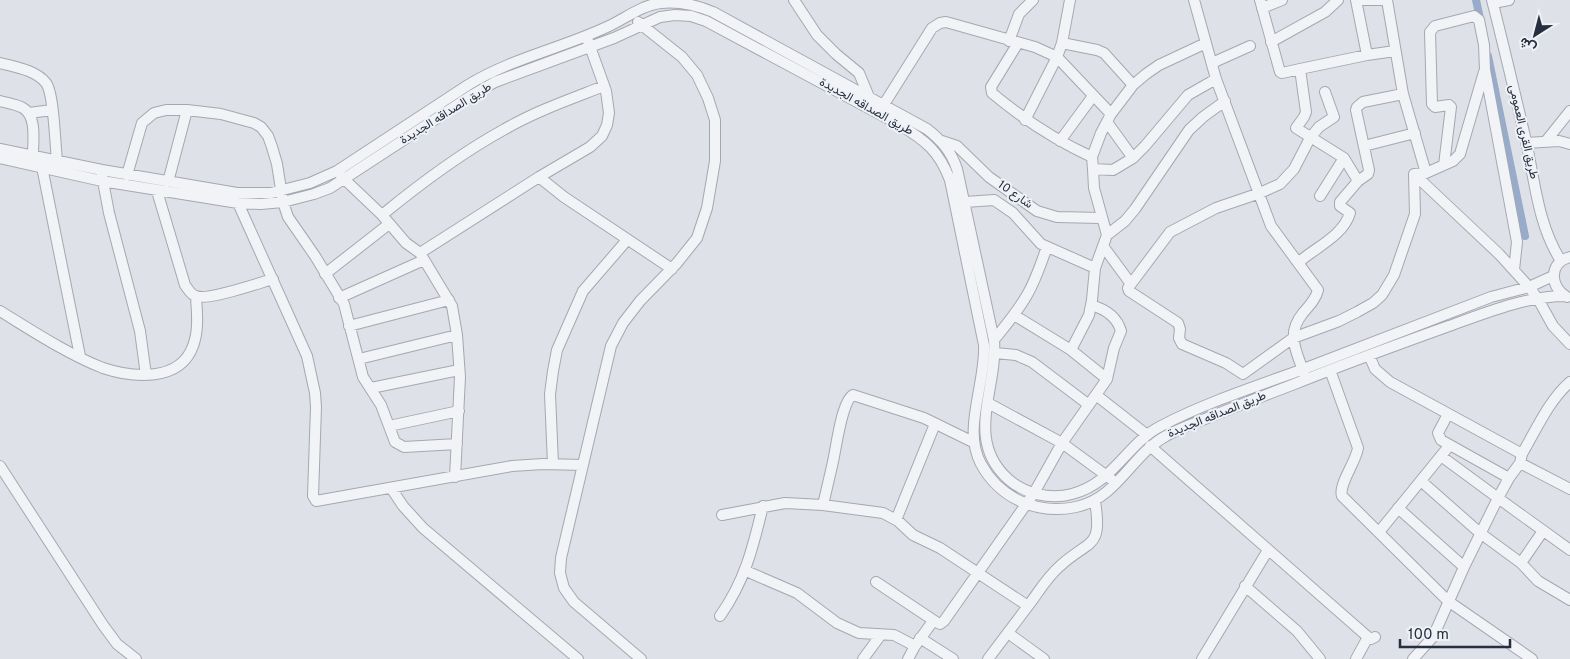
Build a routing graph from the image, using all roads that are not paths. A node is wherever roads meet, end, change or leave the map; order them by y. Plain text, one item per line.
1 (794, 0) edge
2 (1033, 0) edge
3 (1070, 0) edge
4 (1282, 0) edge
5 (1338, 0) edge
6 (1356, 0) edge
7 (1387, 0) edge
8 (1509, 0) edge
9 (1198, 1) edge
10 (1493, 2) edge
11 (1261, 4) edge
12 (630, 15) junction
13 (642, 24) junction
14 (586, 35) junction
15 (1013, 42) junction
16 (1271, 42) junction
17 (1062, 43) junction
18 (1206, 43) junction
19 (589, 46) junction
20 (1250, 46) dead end
21 (1395, 51) junction
22 (1367, 55) junction
23 (1057, 57) junction
24 (0, 63) edge
25 (1212, 63) junction
26 (1300, 70) junction
27 (1485, 70) junction
28 (1216, 79) junction
29 (1133, 85) junction
30 (604, 86) junction
31 (1325, 92) dead end
32 (1403, 94) junction
33 (1093, 96) junction
34 (869, 97) junction
35 (0, 101) edge
36 (1225, 101) junction
37 (881, 109) junction
38 (52, 110) junction
39 (187, 110) junction
40 (1570, 111) edge
41 (29, 113) junction
42 (1109, 118) junction
43 (1025, 120) junction
44 (1415, 133) junction
45 (1310, 138) junction
46 (942, 141) junction
47 (1060, 141) junction
48 (1546, 141) junction
49 (1526, 143) junction
50 (1570, 144) edge
51 (1364, 146) junction
52 (0, 149) edge
53 (33, 155) junction
54 (1092, 157) junction
55 (0, 158) edge
56 (1133, 158) junction
57 (1344, 158) junction
58 (57, 160) junction
59 (1444, 165) junction
60 (42, 167) junction
61 (1093, 169) junction
62 (337, 171) junction
63 (1426, 173) junction
64 (1414, 174) junction
65 (102, 175) junction
66 (127, 175) junction
67 (539, 177) junction
68 (344, 180) junction
69 (1358, 181) junction
70 (168, 182) junction
71 (282, 190) junction
72 (158, 191) junction
73 (1260, 193) junction
74 (1320, 196) dead end
75 (283, 202) junction
76 (965, 202) junction
77 (238, 203) junction
78 (382, 215) junction
79 (1101, 218) junction
80 (389, 224) junction
81 (1107, 235) junction
82 (627, 240) junction
83 (1103, 246) junction
84 (1047, 247) junction
85 (422, 256) junction
86 (1566, 259) edge
87 (1299, 262) junction
88 (1095, 268) junction
89 (672, 269) junction
90 (1514, 270) junction
91 (325, 274) junction
92 (1553, 276) junction
93 (273, 279) junction
94 (1132, 284) junction
95 (1529, 287) junction
96 (196, 297) junction
97 (1568, 297) edge
98 (339, 298) junction
99 (1538, 299) junction
100 (449, 300) junction
101 (1091, 305) junction
102 (0, 311) edge
103 (1014, 316) junction
104 (350, 326) junction
105 (457, 335) junction
106 (1293, 338) junction
107 (994, 340) junction
108 (1570, 344) edge
109 (1071, 350) junction
110 (995, 353) junction
111 (1369, 355) junction
112 (80, 356) junction
113 (359, 359) junction
114 (459, 370) junction
115 (1330, 370) junction
116 (1243, 374) junction
117 (1304, 374) junction
118 (146, 375) junction
119 (1106, 379) junction
120 (1570, 382) edge
121 (371, 388) junction
122 (1252, 388) junction
123 (1096, 395) junction
124 (1216, 402) junction
125 (988, 403) junction
126 (1089, 405) junction
127 (459, 411) junction
128 (1222, 412) junction
129 (1448, 414) junction
130 (935, 424) junction
131 (389, 426) junction
132 (973, 429) junction
133 (984, 431) junction
134 (1147, 434) junction
135 (974, 442) junction
136 (1062, 443) junction
137 (457, 444) junction
138 (1150, 446) junction
139 (1449, 446) junction
140 (1441, 456) junction
141 (1521, 459) junction
142 (553, 464) junction
143 (583, 465) junction
144 (0, 466) edge
145 (1108, 475) junction
146 (455, 477) junction
147 (1509, 478) junction
148 (1421, 481) junction
149 (1116, 484) junction
150 (391, 488) junction
151 (1570, 489) edge
152 (1034, 493) junction
153 (1498, 498) junction
154 (1095, 501) junction
155 (1026, 504) junction
156 (823, 505) junction
157 (763, 506) junction
158 (1398, 508) junction
159 (722, 515) dead end
160 (896, 520) junction
161 (1543, 531) junction
162 (1379, 532) junction
163 (1480, 533) junction
164 (1268, 550) junction
165 (1570, 550) edge
166 (1521, 563) junction
167 (1464, 567) junction
168 (746, 570) junction
169 (979, 573) junction
170 (876, 582) dead end
171 (1245, 586) junction
172 (1570, 600) edge
173 (1448, 601) junction
174 (1028, 606) junction
175 (720, 616) dead end
176 (933, 621) junction
177 (1008, 633) junction
178 (880, 636) junction
179 (918, 642) junction
180 (1204, 658) edge
181 (136, 659) edge
182 (578, 659) edge
183 (641, 659) edge
184 (863, 659) edge
185 (908, 659) edge
186 (953, 659) edge
187 (988, 659) edge
188 (1044, 659) edge
189 (1320, 659) edge
190 (1356, 659) edge
191 (1413, 659) edge
192 (1532, 659) edge

1 - 34 street
2 - 15 street
3 - 17 street
4 - 11 street
5 - 16 street
6 - 7 street
6 - 22 street
7 - 21 street
8 - 10 street
9 - 18 street
10 - 49 street, طريق القرى العمومى
11 - 16 street
12 - 13 street
12 - 14 street, طريق الصداقه الجديدة
12 - 34 street, طريق الصداقه الجديدة
13 - 19 street, طريق الصداقه الجديدة
13 - 37 street, طريق الصداقه الجديدة
13 - 89 street
14 - 19 street
14 - 62 street, طريق الصداقه الجديدة
15 - 23 street
15 - 37 street
15 - 43 street
16 - 26 street
17 - 23 street
17 - 29 street
18 - 25 street
18 - 29 street
19 - 30 street
19 - 68 street, طريق الصداقه الجديدة
20 - 25 street
21 - 22 street
21 - 32 street
22 - 26 street
23 - 33 street
23 - 43 street
24 - 38 street
25 - 28 street
26 - 45 street
27 - 59 street
27 - 59 street
27 - 90 street
28 - 36 street
28 - 56 street
29 - 42 street
30 - 67 street
30 - 78 street
31 - 45 street
32 - 44 street
32 - 51 street
33 - 42 street
33 - 47 street
34 - 37 street, طريق الصداقه الجديدة
35 - 41 street
36 - 73 street
36 - 81 street
37 - 46 street, طريق الصداقه الجديدة
37 - 132 street, طريق الصداقه الجديدة
38 - 41 street
38 - 58 street
39 - 66 street
39 - 70 street
39 - 71 street
40 - 48 street
41 - 53 street
42 - 54 street
42 - 56 street
43 - 47 street
44 - 51 street
44 - 63 street
45 - 57 street
45 - 73 street
46 - 76 street, طريق الصداقه الجديدة
46 - 79 street, شارع 10
47 - 54 street
48 - 49 street
48 - 50 street
49 - 86 street, طريق القرى العمومى
51 - 69 street
52 - 53 street, طريق الصداقه الجديدة
53 - 58 street, طريق الصداقه الجديدة
54 - 61 street
55 - 60 street, طريق الصداقه الجديدة
56 - 61 street
57 - 69 street
57 - 74 street
58 - 65 street, طريق الصداقه الجديدة
59 - 63 street
60 - 65 street, طريق الصداقه الجديدة
60 - 112 street
61 - 79 street
62 - 68 street
62 - 71 street, طريق الصداقه الجديدة
63 - 64 street
64 - 90 street
64 - 106 street
65 - 66 street, طريق الصداقه الجديدة
65 - 72 street, طريق الصداقه الجديدة
65 - 118 street
66 - 70 street, طريق الصداقه الجديدة
67 - 82 street
67 - 85 street
68 - 75 street, طريق الصداقه الجديدة
68 - 78 street
69 - 87 street
70 - 71 street, طريق الصداقه الجديدة
71 - 75 street
72 - 77 street, طريق الصداقه الجديدة
72 - 96 street
73 - 87 street
73 - 94 street
75 - 77 street, طريق الصداقه الجديدة
75 - 91 street
76 - 84 street
76 - 107 street, طريق الصداقه الجديدة
77 - 93 street
78 - 80 street
79 - 81 street
80 - 85 street
80 - 91 street
81 - 83 street
82 - 89 street
82 - 142 street
83 - 88 street
83 - 94 street
84 - 88 street
84 - 103 street
85 - 98 street
85 - 100 street
86 - 92 street
87 - 106 street
88 - 101 street
89 - 143 street
90 - 95 street
91 - 98 street
92 - 95 street, طريق الصداقه الجديدة
92 - 97 street
93 - 96 street
93 - 150 street
94 - 116 street
95 - 99 street
95 - 117 street, طريق الصداقه الجديدة
96 - 118 street
97 - 99 street, طريق الصداقه الجديدة
98 - 104 street
99 - 108 street
99 - 111 street, طريق الصداقه الجديدة
100 - 104 street
100 - 105 street
101 - 109 street
101 - 119 street
102 - 112 street
103 - 107 street
103 - 109 street
104 - 113 street
105 - 113 street
105 - 114 street
106 - 116 street
106 - 117 street
107 - 110 street, طريق الصداقه الجديدة
109 - 119 street
110 - 125 street, طريق الصداقه الجديدة
110 - 126 street
111 - 115 street, طريق الصداقه الجديدة
111 - 129 street
112 - 118 street
113 - 121 street
114 - 121 street
114 - 127 street
115 - 117 street, طريق الصداقه الجديدة
115 - 162 street
116 - 122 street
117 - 122 street, طريق الصداقه الجديدة
117 - 128 street, طريق الصداقه الجديدة
119 - 123 street
120 - 141 street
121 - 131 street
122 - 124 street, طريق الصداقه الجديدة
123 - 126 street
123 - 134 street
124 - 128 street
124 - 134 street, طريق الصداقه الجديدة
125 - 133 street, طريق الصداقه الجديدة
125 - 136 street
126 - 136 street
127 - 131 street
127 - 137 street
128 - 138 street, طريق الصداقه الجديدة
129 - 139 street
129 - 141 street
130 - 135 street
130 - 156 street
130 - 160 street
131 - 137 street
132 - 133 street
132 - 135 street, طريق الصداقه الجديدة
133 - 152 street, طريق الصداقه الجديدة
134 - 145 street, طريق الصداقه الجديدة
135 - 155 street, طريق الصداقه الجديدة
136 - 145 street
136 - 152 street
137 - 146 street
138 - 149 street, طريق الصداقه الجديدة
138 - 164 street
139 - 140 street
139 - 147 street
140 - 148 street
140 - 153 street
141 - 147 street
141 - 151 street
142 - 143 street
142 - 146 street
143 - 183 street
144 - 181 street
145 - 149 street
145 - 152 street, طريق الصداقه الجديدة
146 - 150 street
147 - 153 street
148 - 158 street
148 - 163 street
149 - 154 street, طريق الصداقه الجديدة
150 - 182 street
152 - 155 street
153 - 161 street
153 - 163 street
154 - 155 street, طريق الصداقه الجديدة
154 - 174 street
155 - 169 street
156 - 157 street
156 - 160 street
157 - 159 street
157 - 168 street
158 - 162 street
158 - 167 street
160 - 169 street
161 - 165 street
161 - 166 street
162 - 173 street
163 - 166 street
163 - 167 street
164 - 171 street
164 - 190 street
166 - 172 street
167 - 173 street
168 - 175 street
168 - 178 street
169 - 174 street
169 - 176 street
170 - 176 street
171 - 180 street
171 - 189 street
173 - 191 street
173 - 192 street
174 - 177 street
176 - 179 street
177 - 187 street
177 - 188 street
178 - 179 street
178 - 184 street
179 - 185 street
179 - 186 street

